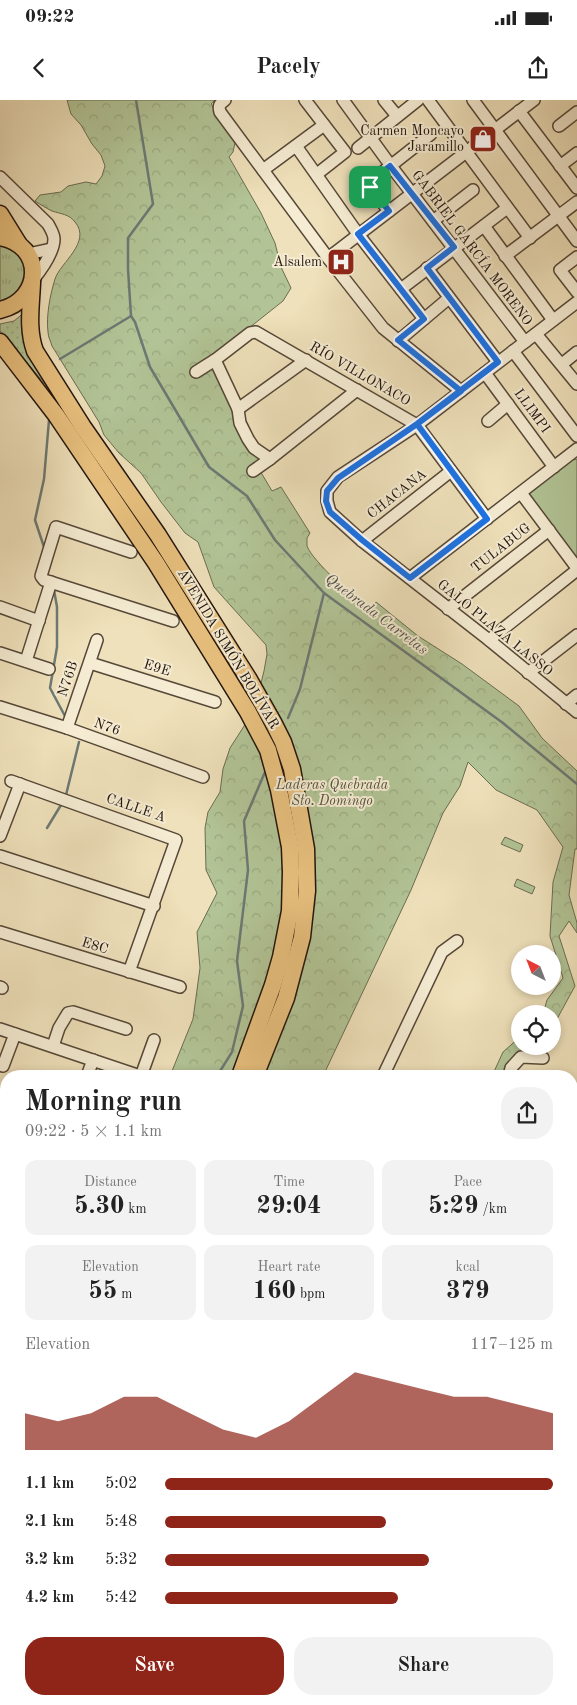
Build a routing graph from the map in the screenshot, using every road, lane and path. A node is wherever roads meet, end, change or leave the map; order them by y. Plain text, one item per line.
1 (225, 100) edge
2 (305, 100) edge
3 (343, 100) edge
4 (384, 100) edge
5 (418, 100) edge
6 (428, 100) edge
7 (473, 100) edge
8 (534, 100) edge
9 (519, 111) junction
10 (577, 112) edge
11 (397, 116) junction
12 (324, 125) junction
13 (558, 126) dead end
14 (495, 130) junction
15 (431, 134) dead end
16 (370, 137) junction
17 (296, 146) junction
18 (358, 148) dead end
19 (466, 152) junction
20 (577, 152) edge
21 (390, 166) junction
22 (560, 166) junction
23 (263, 170) junction
24 (317, 174) junction
25 (0, 177) edge
26 (577, 188) edge
27 (473, 190) dead end
28 (411, 193) junction
29 (577, 202) edge
30 (506, 208) junction
31 (389, 211) junction
32 (0, 214) edge
33 (558, 217) junction
34 (433, 221) junction
35 (484, 226) junction
36 (358, 234) junction
37 (0, 236) edge
38 (530, 238) junction
39 (577, 241) edge
40 (454, 247) junction
41 (23, 249) junction
42 (51, 249) junction
43 (505, 256) junction
44 (577, 256) edge
45 (328, 258) junction
46 (427, 268) junction
47 (32, 282) junction
48 (401, 289) junction
49 (577, 292) edge
50 (449, 298) junction
51 (577, 302) edge
52 (0, 310) edge
53 (424, 319) junction
54 (553, 320) junction
55 (536, 334) junction
56 (398, 340) junction
57 (0, 342) edge
58 (525, 342) junction
59 (514, 351) junction
60 (577, 352) edge
61 (214, 360) junction
62 (306, 360) junction
63 (498, 362) junction
64 (562, 364) junction
65 (196, 372) dead end
66 (485, 373) junction
67 (577, 384) edge
68 (357, 390) junction
69 (461, 391) junction
70 (508, 404) junction
71 (238, 409) junction
72 (488, 421) dead end
73 (417, 424) junction
74 (577, 436) edge
75 (577, 449) edge
76 (270, 459) junction
77 (554, 467) junction
78 (253, 471) dead end
79 (451, 471) junction
80 (520, 493) junction
81 (487, 519) junction
82 (549, 530) junction
83 (362, 540) junction
84 (131, 552) dead end
85 (577, 569) edge
86 (410, 578) junction
87 (51, 582) junction
88 (0, 607) edge
89 (448, 609) junction
90 (39, 621) junction
91 (173, 621) dead end
92 (577, 634) edge
93 (97, 640) dead end
94 (489, 640) junction
95 (0, 653) edge
96 (26, 661) junction
97 (90, 663) junction
98 (49, 669) dead end
99 (528, 673) junction
100 (577, 695) edge
101 (215, 702) dead end
102 (566, 704) junction
103 (0, 707) edge
104 (577, 712) edge
105 (67, 728) junction
106 (203, 778) dead end
107 (0, 836) edge
108 (0, 856) edge
109 (154, 906) junction
110 (0, 932) edge
111 (456, 941) dead end
112 (129, 972) junction
113 (180, 987) dead end
114 (0, 1029) edge
115 (126, 1029) dead end
116 (15, 1034) junction
117 (154, 1040) dead end
118 (53, 1046) junction
119 (543, 1058) dead end
120 (93, 1060) junction
121 (0, 1065) edge
122 (89, 1070) edge
123 (122, 1070) edge
124 (142, 1070) edge
125 (242, 1070) edge
126 (257, 1070) edge
127 (386, 1070) edge
128 (510, 1070) edge

1 - 23 street
2 - 12 street
3 - 16 street, GABRIEL GARCÍA MORENO
4 - 11 street
5 - 11 street
6 - 19 street
7 - 14 street
8 - 9 street
9 - 14 street
9 - 22 street
10 - 13 street
11 - 16 street
12 - 17 street
12 - 24 street
14 - 19 street
14 - 33 street
15 - 21 street
16 - 18 street
16 - 21 street, GABRIEL GARCÍA MORENO
17 - 23 street
17 - 24 street
19 - 28 street
19 - 30 street
20 - 22 street
21 - 28 street, GABRIEL GARCÍA MORENO
21 - 31 street
22 - 26 street
23 - 45 street
24 - 36 street
25 - 42 street
27 - 34 street
28 - 31 street
28 - 34 street, GABRIEL GARCÍA MORENO
29 - 33 street
30 - 35 street
30 - 38 street
31 - 36 street
32 - 41 highway, AVENIDA SIMÓN BOLÍVAR
33 - 38 street
33 - 39 street
34 - 40 street, GABRIEL GARCÍA MORENO
35 - 40 street
35 - 43 street
36 - 45 street
36 - 48 street
37 - 41 highway
38 - 43 street
40 - 46 street
40 - 58 street, GABRIEL GARCÍA MORENO
41 - 42 street
41 - 47 highway, AVENIDA SIMÓN BOLÍVAR
42 - 47 street
43 - 54 street
44 - 49 street
45 - 56 street
46 - 48 street
46 - 50 street
47 - 52 highway
47 - 126 highway, AVENIDA SIMÓN BOLÍVAR
48 - 53 street
50 - 53 street
50 - 63 street
51 - 54 street, GALO PLAZA LASSO
53 - 56 street
54 - 55 street, GALO PLAZA LASSO
55 - 58 street, GALO PLAZA LASSO
55 - 64 street
56 - 69 street
57 - 125 highway, AVENIDA SIMÓN BOLÍVAR
58 - 59 street, GALO PLAZA LASSO
59 - 63 street, GALO PLAZA LASSO
59 - 74 street
60 - 64 street
61 - 62 street, RÍO VILLONACO
61 - 65 street
61 - 71 street
62 - 68 street, RÍO VILLONACO
62 - 71 street
63 - 66 street, GALO PLAZA LASSO
64 - 67 street
66 - 69 street, GALO PLAZA LASSO
66 - 70 street, LLIMPI
68 - 73 street, RÍO VILLONACO
68 - 76 street
69 - 73 street, GALO PLAZA LASSO
70 - 72 street
70 - 77 street, LLIMPI
71 - 76 street
73 - 79 street, RÍO VILLONACO
73 - 83 street, GALO PLAZA LASSO
75 - 77 street
76 - 78 street
77 - 80 street
79 - 81 street, RÍO VILLONACO
79 - 83 street, CHACANA
80 - 81 street
80 - 82 street
81 - 86 street
82 - 85 street
82 - 89 street, TULABUG
83 - 86 street, GALO PLAZA LASSO
84 - 87 street
85 - 94 street
86 - 89 street, GALO PLAZA LASSO
87 - 90 street
87 - 91 street
88 - 90 street
89 - 94 street, GALO PLAZA LASSO
90 - 96 street
92 - 99 street
93 - 97 street, N76B
94 - 99 street, GALO PLAZA LASSO
95 - 96 street
96 - 98 street
97 - 101 street, E9E
97 - 105 street, N76B
99 - 102 street, GALO PLAZA LASSO
100 - 102 street
102 - 104 street, GALO PLAZA LASSO
103 - 105 street, N76
105 - 106 street, N76
107 - 109 street, CALLE A
108 - 109 street
109 - 112 street, CALLE A
110 - 112 street, E8C
111 - 127 street
112 - 113 street, E8C
114 - 116 street
115 - 118 street
116 - 118 street
116 - 121 street
117 - 124 street
118 - 120 street
119 - 128 street
120 - 122 street
120 - 123 street

